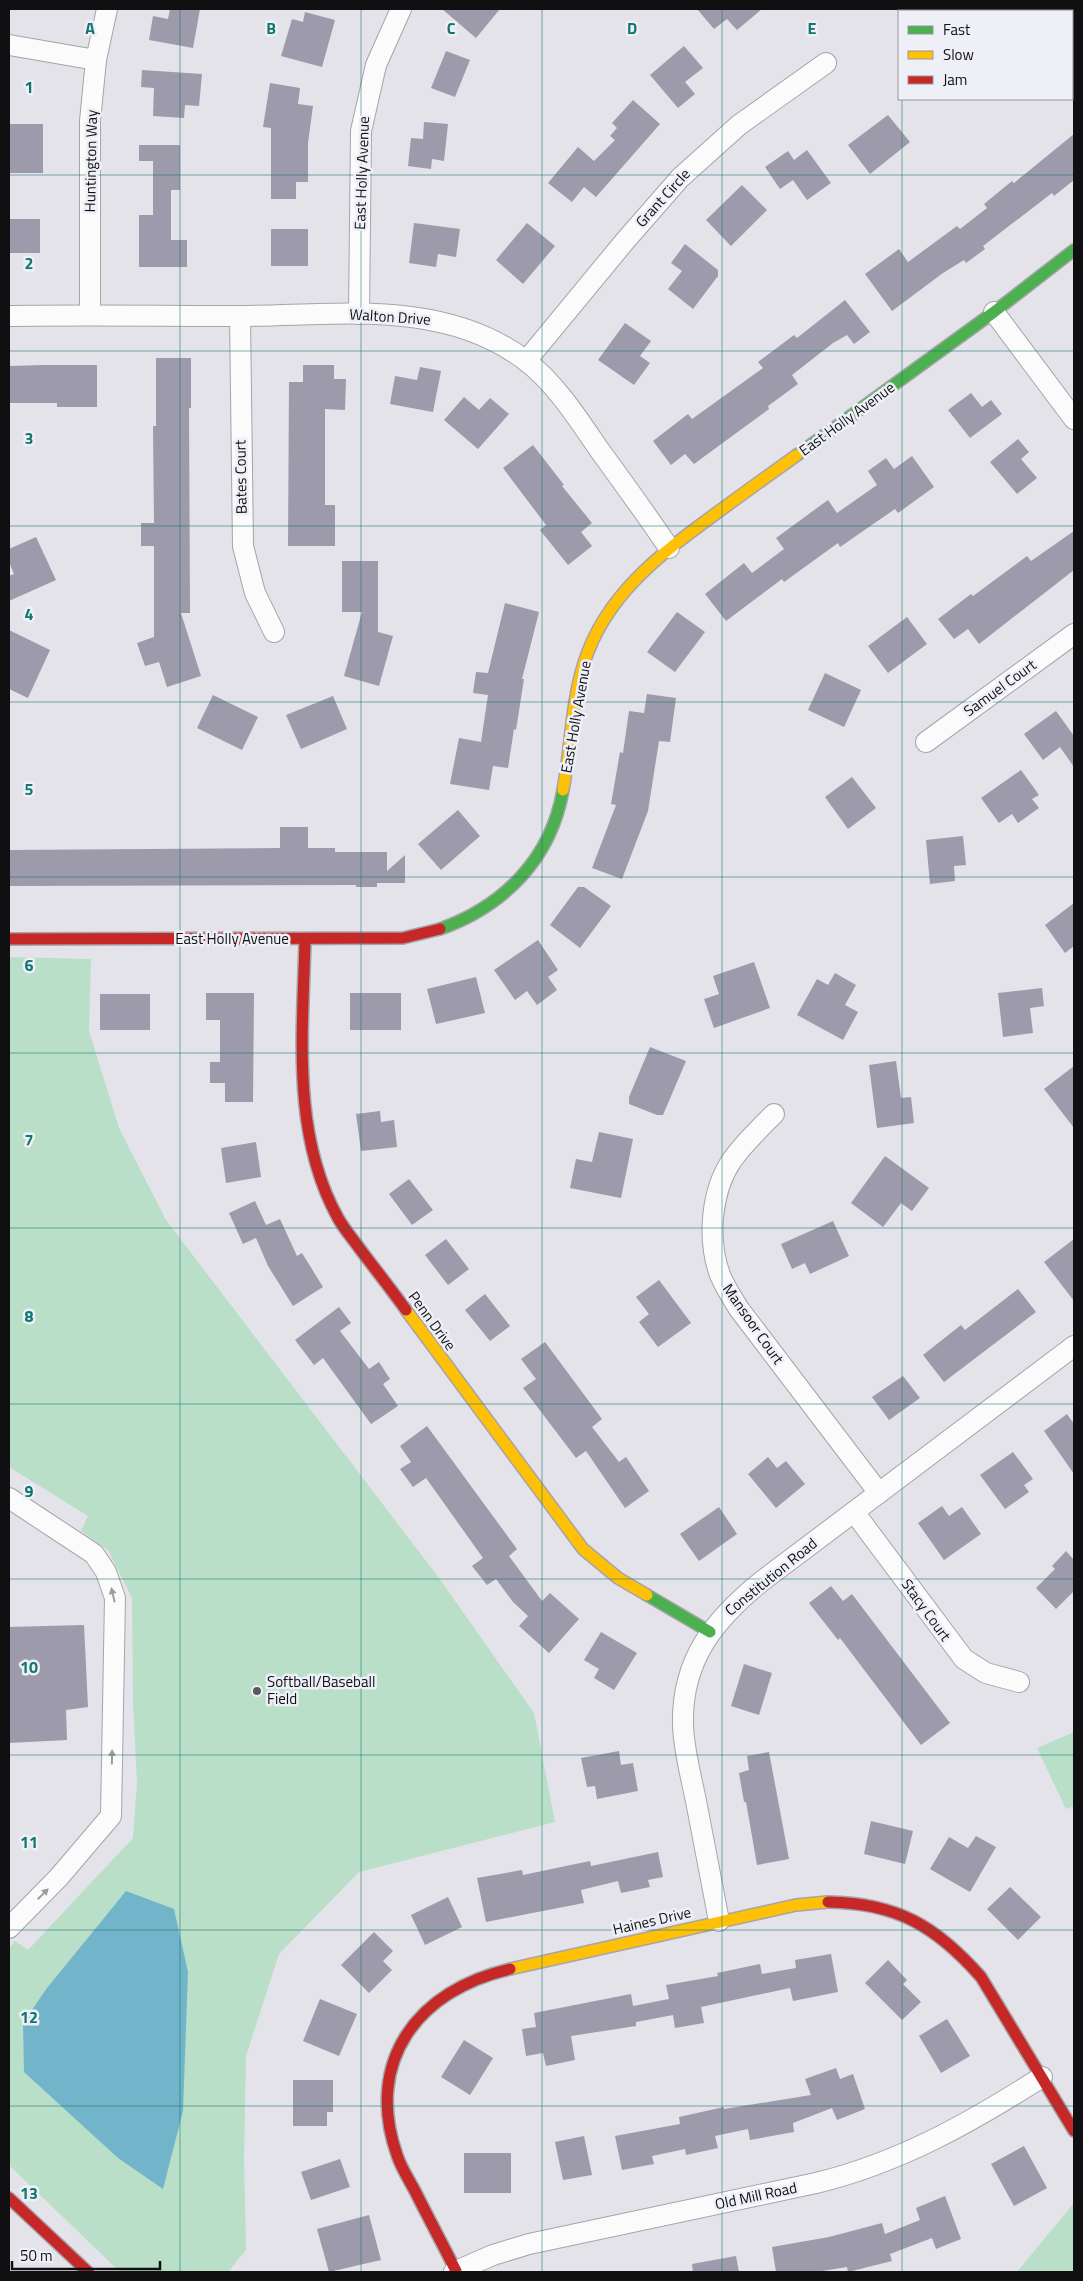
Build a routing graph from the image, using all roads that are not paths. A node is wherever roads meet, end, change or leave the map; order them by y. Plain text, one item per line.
1 (107, 9) edge
2 (400, 9) edge
3 (9, 45) edge
4 (96, 60) junction
5 (826, 63) dead end
6 (1074, 250) edge
7 (994, 312) junction
8 (359, 314) junction
9 (90, 315) junction
10 (9, 316) edge
11 (240, 316) junction
12 (526, 361) junction
13 (1074, 419) edge
14 (670, 548) junction
15 (274, 632) dead end
16 (1074, 634) edge
17 (926, 742) dead end
18 (9, 939) edge
19 (305, 939) junction
20 (774, 1114) dead end
21 (1074, 1346) edge
22 (879, 1493) junction
23 (9, 1498) edge
24 (854, 1512) junction
25 (710, 1632) junction
26 (1019, 1682) dead end
27 (720, 1921) junction
28 (9, 1928) edge
29 (1042, 2078) junction
30 (1074, 2131) edge
31 (9, 2198) edge
32 (88, 2272) edge
33 (455, 2272) edge

1 - 4 street, Huntington Way
2 - 8 street, East Holly Avenue
3 - 4 street
4 - 9 street, Huntington Way
5 - 12 street, Grant Circle
6 - 7 street, East Holly Avenue
7 - 13 street
7 - 14 street, East Holly Avenue
8 - 11 street, Walton Drive
8 - 12 street, Walton Drive
9 - 10 street, Walton Drive
9 - 11 street, Walton Drive
11 - 15 street, Bates Court
12 - 14 street, Walton Drive
14 - 19 street, East Holly Avenue
16 - 17 street, Samuel Court
18 - 19 street, East Holly Avenue
19 - 25 street, Penn Drive
20 - 22 street, Mansoor Court
21 - 22 street, Constitution Road
22 - 24 street, Constitution Road
28 -> 23 street
24 - 25 street, Constitution Road
24 - 26 street, Stacy Court
25 - 27 street, Constitution Road
27 - 29 street, Haines Drive
27 - 33 street, Haines Drive
29 - 30 street, Haines Drive
29 - 33 street, Old Mill Road
31 - 32 street

